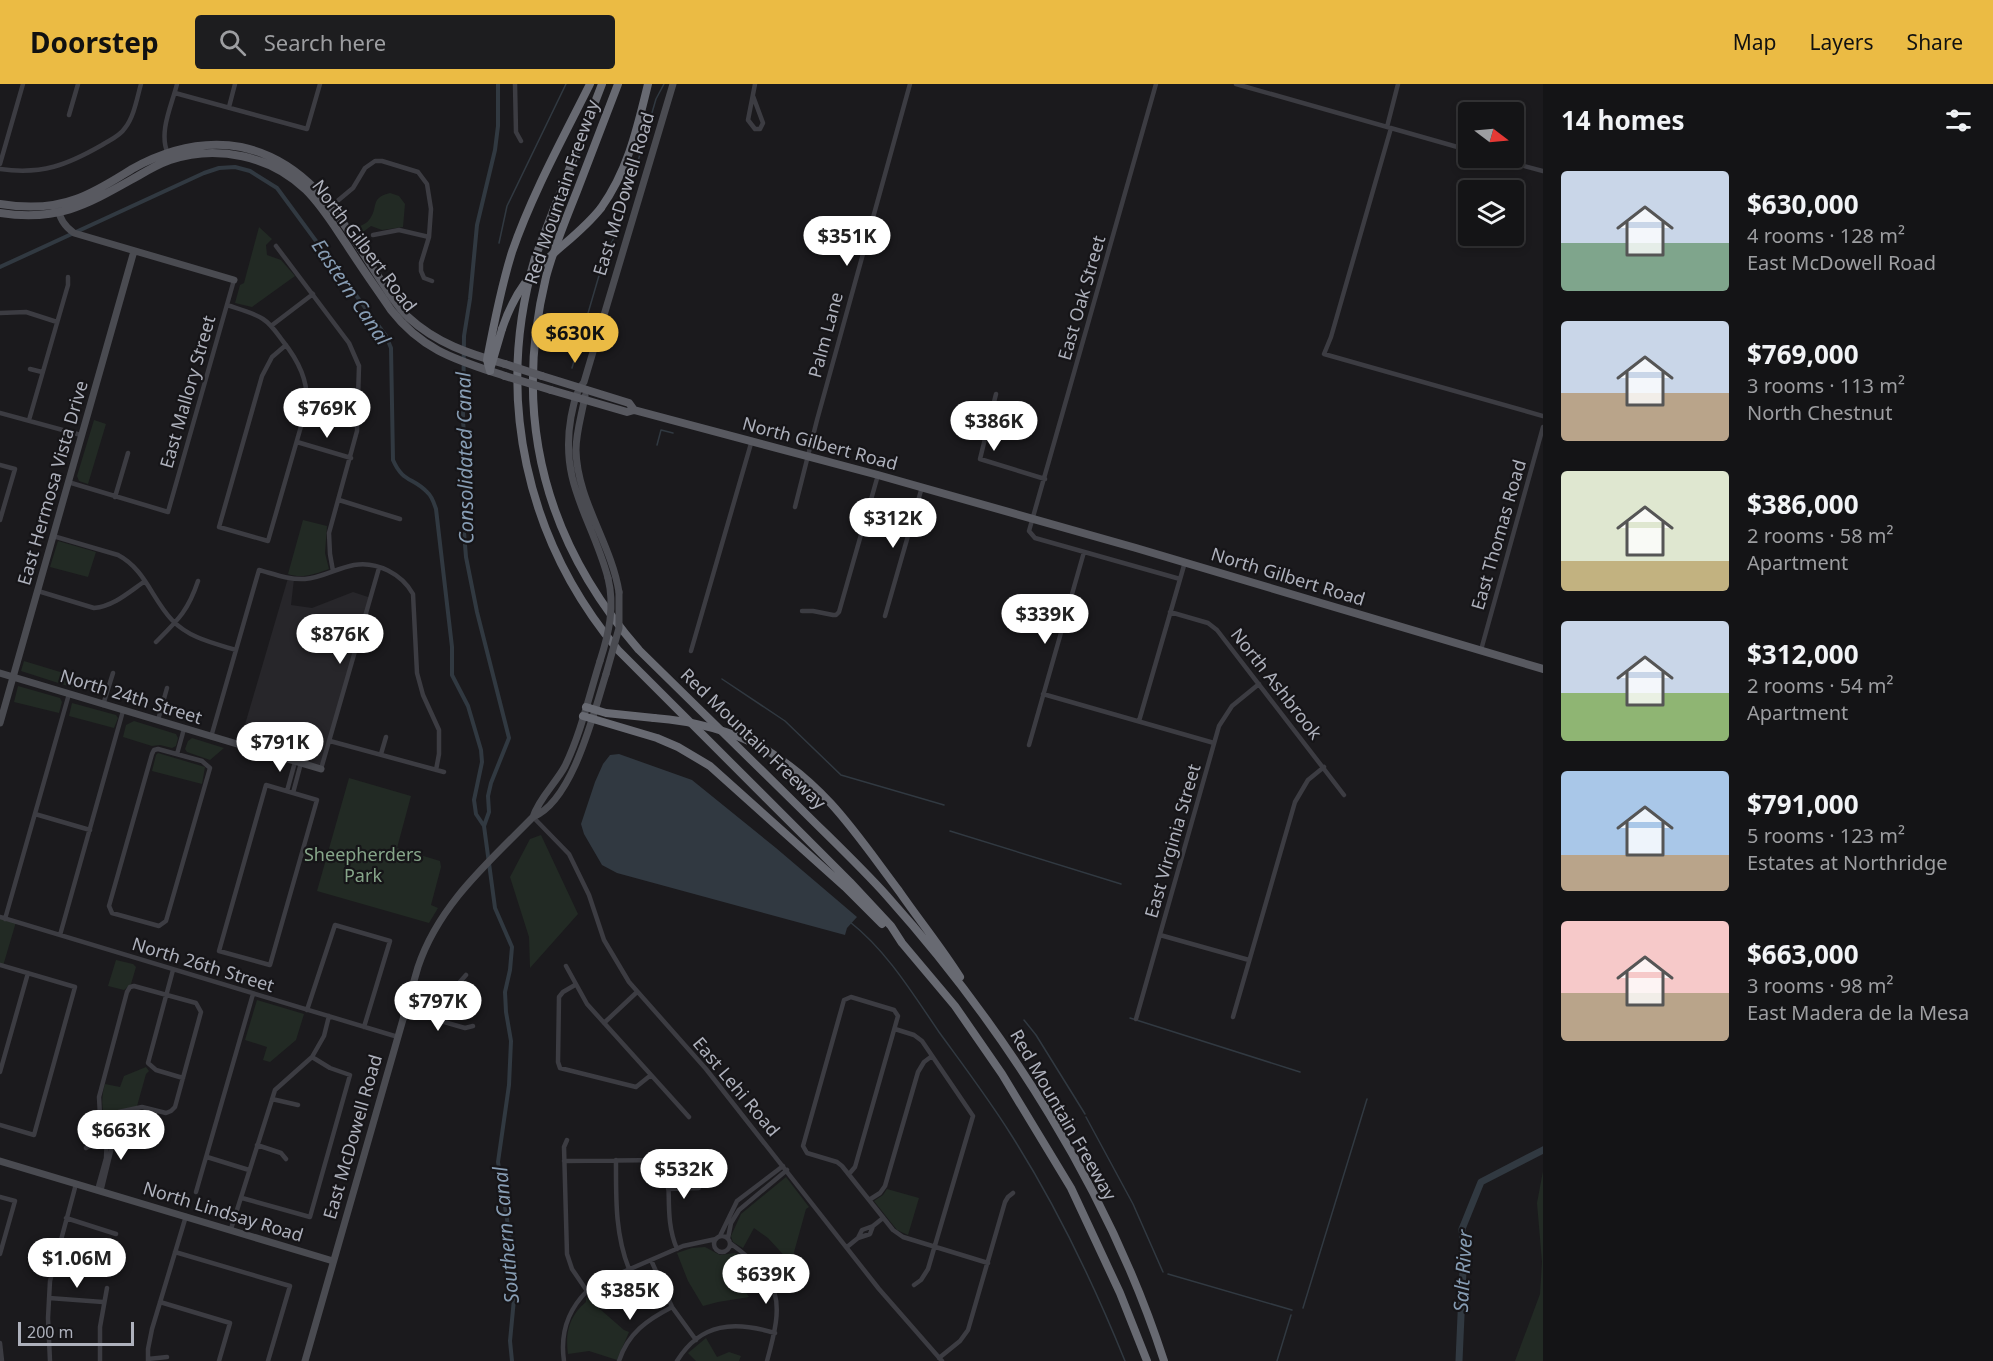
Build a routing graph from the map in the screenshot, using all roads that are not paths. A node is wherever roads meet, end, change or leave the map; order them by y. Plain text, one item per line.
1 (22, 84) edge
2 (78, 84) edge
3 (141, 84) edge
4 (177, 84) edge
5 (235, 84) edge
6 (320, 84) edge
7 (515, 84) edge
8 (590, 84) edge
9 (602, 84) edge
10 (618, 84) edge
11 (648, 84) edge
12 (673, 84) edge
13 (755, 84) edge
14 (910, 84) edge
15 (1156, 84) edge
16 (1236, 84) edge
17 (1398, 84) edge
18 (175, 93) junction
19 (753, 96) junction
20 (229, 107) junction
21 (69, 115) dead end
22 (1389, 128) junction
23 (521, 141) dead end
24 (1458, 147) edge
25 (169, 156) junction
26 (0, 164) edge
27 (1524, 166) edge
28 (0, 169) edge
29 (1543, 171) edge
30 (0, 204) edge
31 (58, 208) junction
32 (328, 208) junction
33 (0, 213) edge
34 (373, 235) dead end
35 (429, 237) junction
36 (276, 246) dead end
37 (134, 251) junction
38 (68, 276) dead end
39 (234, 280) joint
40 (432, 281) dead end
41 (313, 294) junction
42 (227, 305) junction
43 (0, 313) edge
44 (57, 322) junction
45 (271, 326) junction
46 (286, 345) junction
47 (490, 360) junction
48 (30, 369) dead end
49 (490, 371) junction
50 (42, 372) junction
51 (583, 386) junction
52 (996, 394) dead end
53 (575, 397) junction
54 (585, 400) junction
55 (634, 410) junction
56 (0, 413) edge
57 (1543, 416) edge
58 (29, 420) junction
59 (1543, 427) edge
60 (81, 435) junction
61 (752, 440) junction
62 (297, 442) junction
63 (128, 453) dead end
64 (808, 456) junction
65 (351, 458) junction
66 (0, 465) edge
67 (878, 475) junction
68 (1045, 479) junction
69 (68, 482) junction
70 (922, 487) junction
71 (115, 497) junction
72 (339, 500) junction
73 (795, 507) dead end
74 (400, 519) dead end
75 (1033, 519) junction
76 (0, 520) edge
77 (53, 536) junction
78 (1084, 552) junction
79 (137, 560) dead end
80 (1185, 562) junction
81 (133, 564) junction
82 (380, 568) junction
83 (333, 571) junction
84 (1180, 579) junction
85 (145, 581) junction
86 (198, 581) dead end
87 (38, 591) junction
88 (802, 611) dead end
89 (1170, 612) junction
90 (885, 616) dead end
91 (175, 623) junction
92 (156, 642) dead end
93 (236, 650) junction
94 (691, 651) dead end
95 (1480, 651) junction
96 (1543, 670) edge
97 (0, 673) edge
98 (113, 673) dead end
99 (13, 677) junction
100 (1259, 684) junction
101 (167, 688) dead end
102 (69, 694) junction
103 (1043, 694) junction
104 (103, 705) junction
105 (590, 708) junction
106 (123, 711) junction
107 (583, 716) junction
108 (592, 720) junction
109 (158, 721) junction
110 (1139, 721) junction
111 (0, 723) edge
112 (184, 729) junction
113 (211, 737) junction
114 (386, 737) dead end
115 (330, 741) junction
116 (1214, 742) junction
117 (1029, 745) dead end
118 (177, 754) junction
119 (381, 754) junction
120 (298, 763) junction
121 (1324, 767) junction
122 (321, 769) joint
123 (436, 770) junction
124 (444, 772) dead end
125 (290, 792) junction
126 (1344, 795) dead end
127 (35, 814) junction
128 (533, 816) junction
129 (90, 830) junction
130 (2, 918) edge
131 (60, 935) junction
132 (1160, 935) junction
133 (902, 943) junction
134 (1249, 960) junction
135 (0, 965) edge
136 (566, 966) dead end
137 (173, 970) junction
138 (28, 973) junction
139 (466, 975) dead end
140 (575, 985) junction
141 (637, 993) junction
142 (253, 994) junction
143 (166, 995) junction
144 (307, 1010) junction
145 (406, 1011) junction
146 (329, 1016) junction
147 (1233, 1017) dead end
148 (1136, 1019) dead end
149 (439, 1020) junction
150 (604, 1023) junction
151 (990, 1023) junction
152 (473, 1026) dead end
153 (364, 1027) junction
154 (895, 1029) junction
155 (398, 1037) junction
156 (932, 1056) junction
157 (312, 1057) junction
158 (0, 1072) edge
159 (651, 1075) junction
160 (183, 1078) junction
161 (272, 1099) junction
162 (298, 1105) dead end
163 (100, 1116) junction
164 (689, 1117) dead end
165 (0, 1125) edge
166 (107, 1135) junction
167 (567, 1140) dead end
168 (258, 1145) junction
169 (86, 1148) dead end
170 (207, 1157) junction
171 (286, 1159) dead end
172 (616, 1160) junction
173 (0, 1161) edge
174 (564, 1161) junction
175 (785, 1168) junction
176 (249, 1170) junction
177 (849, 1174) junction
178 (76, 1184) junction
179 (699, 1188) dead end
180 (668, 1189) junction
181 (99, 1191) junction
182 (196, 1192) dead end
183 (1013, 1193) dead end
184 (743, 1195) junction
185 (0, 1197) edge
186 (242, 1198) junction
187 (869, 1200) junction
188 (750, 1202) junction
189 (186, 1216) junction
190 (66, 1218) junction
191 (883, 1218) junction
192 (231, 1229) junction
193 (116, 1234) dead end
194 (718, 1238) junction
195 (729, 1241) junction
196 (702, 1242) junction
197 (715, 1247) junction
198 (847, 1247) junction
199 (934, 1248) junction
200 (677, 1249) junction
201 (727, 1251) junction
202 (175, 1252) junction
203 (742, 1252) junction
204 (0, 1254) edge
205 (651, 1260) junction
206 (333, 1261) junction
207 (987, 1263) junction
208 (630, 1269) junction
209 (914, 1285) dead end
210 (107, 1288) dead end
211 (587, 1291) junction
212 (49, 1298) junction
213 (103, 1302) junction
214 (160, 1302) junction
215 (672, 1307) junction
216 (775, 1333) junction
217 (696, 1340) junction
218 (0, 1343) edge
219 (167, 1357) dead end
220 (148, 1360) edge
221 (941, 1360) edge
222 (2, 1361) edge
223 (50, 1361) edge
224 (100, 1361) edge
225 (219, 1361) edge
226 (268, 1361) edge
227 (304, 1361) edge
228 (564, 1361) edge
229 (620, 1361) edge
230 (677, 1361) edge
231 (767, 1361) edge
232 (1147, 1361) edge
233 (1164, 1361) edge

1 - 26 street
2 - 21 street
3 - 28 street
4 - 18 street
5 - 20 street
6 - 20 street
7 - 23 street
8 - 47 highway
9 - 133 highway, Red Mountain Freeway
10 - 151 highway, Red Mountain Freeway
11 - 47 highway, bridge
12 - 51 main road, East McDowell Road
13 - 19 street
14 - 64 street, Palm Lane
15 - 68 street, East Oak Street
16 - 22 street
17 - 22 street
18 - 20 street
18 - 25 street
19 - 19 street
22 - 24 street
22 - 57 street
25 - 31 main road, North Gilbert Road
25 - 32 main road, North Gilbert Road
27 - 29 street
30 - 31 main road, North Gilbert Road
31 - 33 main road, North Gilbert Road
31 - 37 main road
32 - 35 street
32 - 47 main road, North Gilbert Road
32 - 49 main road, North Gilbert Road
34 - 35 street
35 - 40 street
36 - 41 street
37 - 39 main road
37 - 60 main road, East Hermosa Vista Drive
38 - 44 street
39 - 42 street, East Mallory Street
41 - 45 street
41 - 65 street
42 - 45 street
42 - 71 street, East Mallory Street
43 - 44 street
44 - 50 street
45 - 46 street
46 - 62 street
46 - 62 street
47 - 49 highway
47 - 51 main road, North Gilbert Road, bridge
48 - 50 street
49 - 53 main road, North Gilbert Road, bridge
50 - 58 street
51 - 53 main road, East McDowell Road
51 - 54 main road, East McDowell Road
51 - 55 main road, North Gilbert Road
52 - 68 street
53 - 54 main road, North Gilbert Road
53 - 105 main road, East McDowell Road, bridge
54 - 55 main road, North Gilbert Road
54 - 105 main road, East McDowell Road, bridge
55 - 61 main road, North Gilbert Road
56 - 58 street
58 - 60 street
59 - 95 street, East Thomas Road
60 - 69 main road, East Hermosa Vista Drive
61 - 64 main road, North Gilbert Road
61 - 94 street
62 - 65 street
63 - 71 street
64 - 67 main road, North Gilbert Road
64 - 73 street, Palm Lane
65 - 72 street
66 - 76 street
67 - 70 main road, North Gilbert Road
67 - 88 street
68 - 75 street, East Oak Street
69 - 71 street
69 - 77 main road, East Hermosa Vista Drive
70 - 75 main road, North Gilbert Road
70 - 90 street
72 - 74 street
72 - 83 street
75 - 78 street
75 - 80 main road, North Gilbert Road
77 - 81 street
77 - 87 main road, East Hermosa Vista Drive
78 - 84 street
78 - 103 street
79 - 81 street
80 - 84 street
80 - 95 main road, North Gilbert Road
81 - 85 street
82 - 83 street
82 - 115 street
82 - 123 street
83 - 93 street
84 - 89 street
85 - 87 street
85 - 91 street
86 - 91 street
87 - 99 main road, East Hermosa Vista Drive
89 - 100 street, North Ashbrook
89 - 110 street
91 - 92 street
91 - 93 street
93 - 113 street
95 - 96 main road, North Gilbert Road
97 - 99 main road, North 24th Street
98 - 104 street
99 - 102 main road, North 24th Street
99 - 111 main road, East Hermosa Vista Drive
100 - 116 street, East Virginia Street
100 - 121 street, North Ashbrook
101 - 109 street
102 - 104 main road, North 24th Street
102 - 127 street
103 - 110 street
103 - 117 street
104 - 106 main road, North 24th Street
105 - 107 main road, East McDowell Road
105 - 108 main road, East McDowell Road
105 - 151 highway, bridge
106 - 109 main road, North 24th Street
106 - 129 street
107 - 108 highway
107 - 128 main road, East McDowell Road
108 - 128 main road, East McDowell Road
108 - 133 highway
109 - 112 main road, North 24th Street
110 - 116 street
112 - 113 main road, North 24th Street
112 - 118 street
113 - 120 main road, North 24th Street
114 - 119 street
115 - 119 street
115 - 122 street
116 - 132 street, East Virginia Street
118 - 118 street
119 - 123 street
120 - 122 main road, North 24th Street
120 - 125 street
121 - 126 street, North Ashbrook
121 - 134 street
123 - 124 street
125 - 125 street
127 - 129 street
127 - 130 street
128 - 141 street, East Lehi Road
128 - 145 main road, East McDowell Road
129 - 131 street
130 - 131 street, North 26th Street
131 - 137 street, North 26th Street
132 - 134 street
132 - 148 street, East Virginia Street
133 - 232 highway, Red Mountain Freeway
134 - 147 street
135 - 138 street
136 - 140 street
137 - 142 street, North 26th Street
137 - 143 street
138 - 158 street
138 - 165 street
139 - 149 street
140 - 150 street
140 - 159 street
141 - 150 street
141 - 175 street, East Lehi Road
142 - 144 street, North 26th Street
142 - 170 street
143 - 160 street
143 - 160 street
143 - 163 street
144 - 146 street, North 26th Street
144 - 153 street
145 - 149 street
145 - 155 main road, East McDowell Road
146 - 153 street, North 26th Street
146 - 157 street
149 - 152 street
150 - 159 street
151 - 233 highway, Red Mountain Freeway
153 - 155 street, North 26th Street
154 - 156 street
154 - 177 street
154 - 177 street
155 - 206 main road, East McDowell Road
156 - 187 street
156 - 199 street
157 - 161 street
157 - 186 street
159 - 164 street
160 - 163 street
161 - 162 street
161 - 168 street
163 - 166 street
166 - 169 street
166 - 181 street
167 - 174 street
168 - 171 street
168 - 176 street
170 - 176 street
170 - 182 street
172 - 174 street
172 - 180 street
172 - 208 street
173 - 178 main road, North Lindsay Road
174 - 211 street
175 - 184 street
175 - 188 street
175 - 198 street, East Lehi Road
176 - 186 street
177 - 187 street
178 - 181 main road, North Lindsay Road
178 - 190 street
179 - 180 street
180 - 200 street
181 - 189 main road, North Lindsay Road
183 - 207 street
184 - 188 street
184 - 194 street
185 - 204 street
186 - 192 street
187 - 191 street
188 - 195 street
189 - 192 main road, North Lindsay Road
189 - 202 street
190 - 193 street
190 - 212 street
191 - 198 street
191 - 199 street
192 - 206 main road, North Lindsay Road
194 - 195 street
194 - 196 street
194 - 197 street
195 - 201 street
195 - 203 street
196 - 197 street
196 - 200 street
197 - 201 street
198 - 221 street, East Lehi Road
199 - 207 street
199 - 209 street
200 - 205 street
201 - 203 street
202 - 214 street
202 - 226 street
203 - 216 street
205 - 208 street
205 - 215 street
206 - 227 main road, East McDowell Road
207 - 221 street
208 - 211 street
210 - 213 street
211 - 228 street
212 - 213 street
212 - 223 street
213 - 224 street
214 - 220 street
214 - 225 street
215 - 217 street
215 - 229 street
216 - 217 street
216 - 231 street
217 - 230 street
218 - 222 street
219 - 220 street

